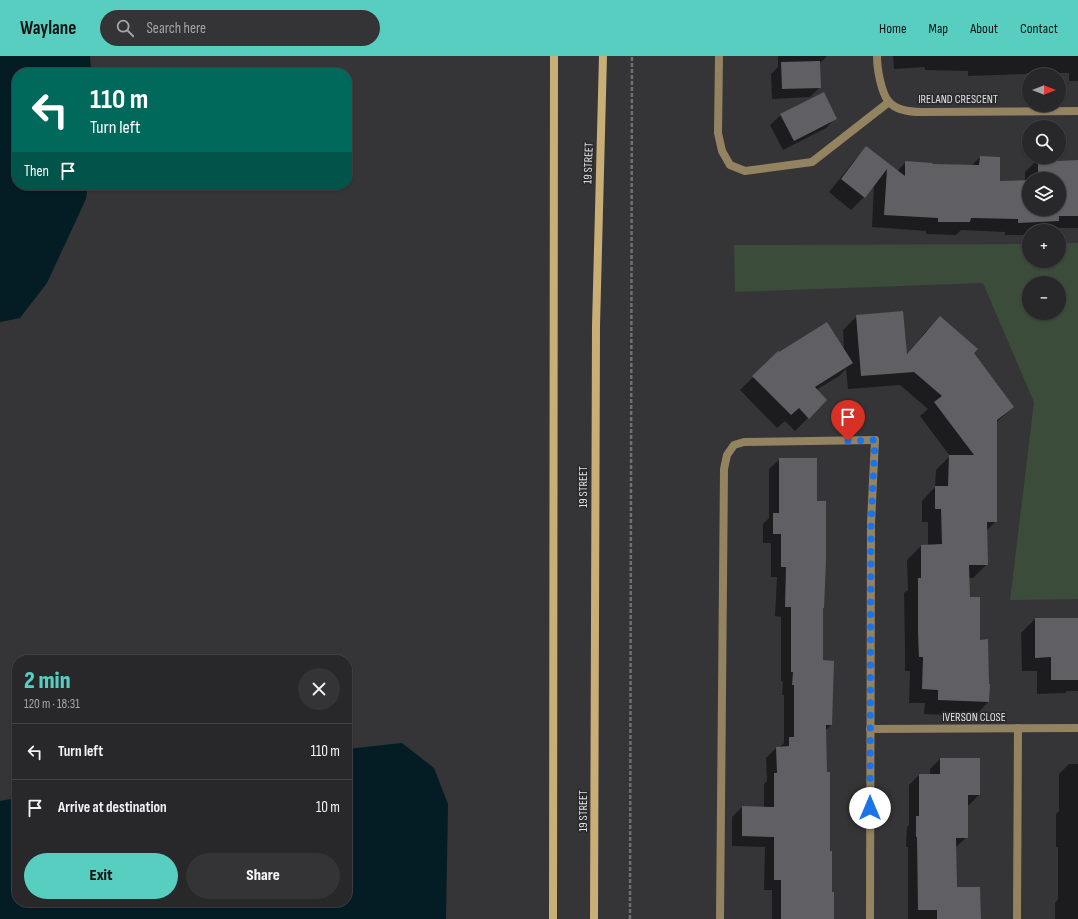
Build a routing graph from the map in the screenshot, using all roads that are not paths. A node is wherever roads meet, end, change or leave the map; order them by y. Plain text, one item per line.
1 (554, 56) edge
2 (603, 56) edge
3 (719, 56) edge
4 (876, 56) edge
5 (889, 102) junction
6 (1078, 111) edge
7 (1018, 728) junction
8 (1078, 728) edge
9 (870, 730) junction
10 (553, 919) edge
11 (594, 919) edge
12 (720, 919) edge
13 (870, 919) edge
14 (1017, 919) edge

1 - 10 main road
2 - 11 main road, 19 STREET
3 - 5 street
4 - 5 street
5 - 6 street, IRELAND CRESCENT
7 - 8 street, IVERSON CLOSE
7 - 9 street, IVERSON CLOSE
7 - 14 street
9 - 12 street
9 - 13 street

